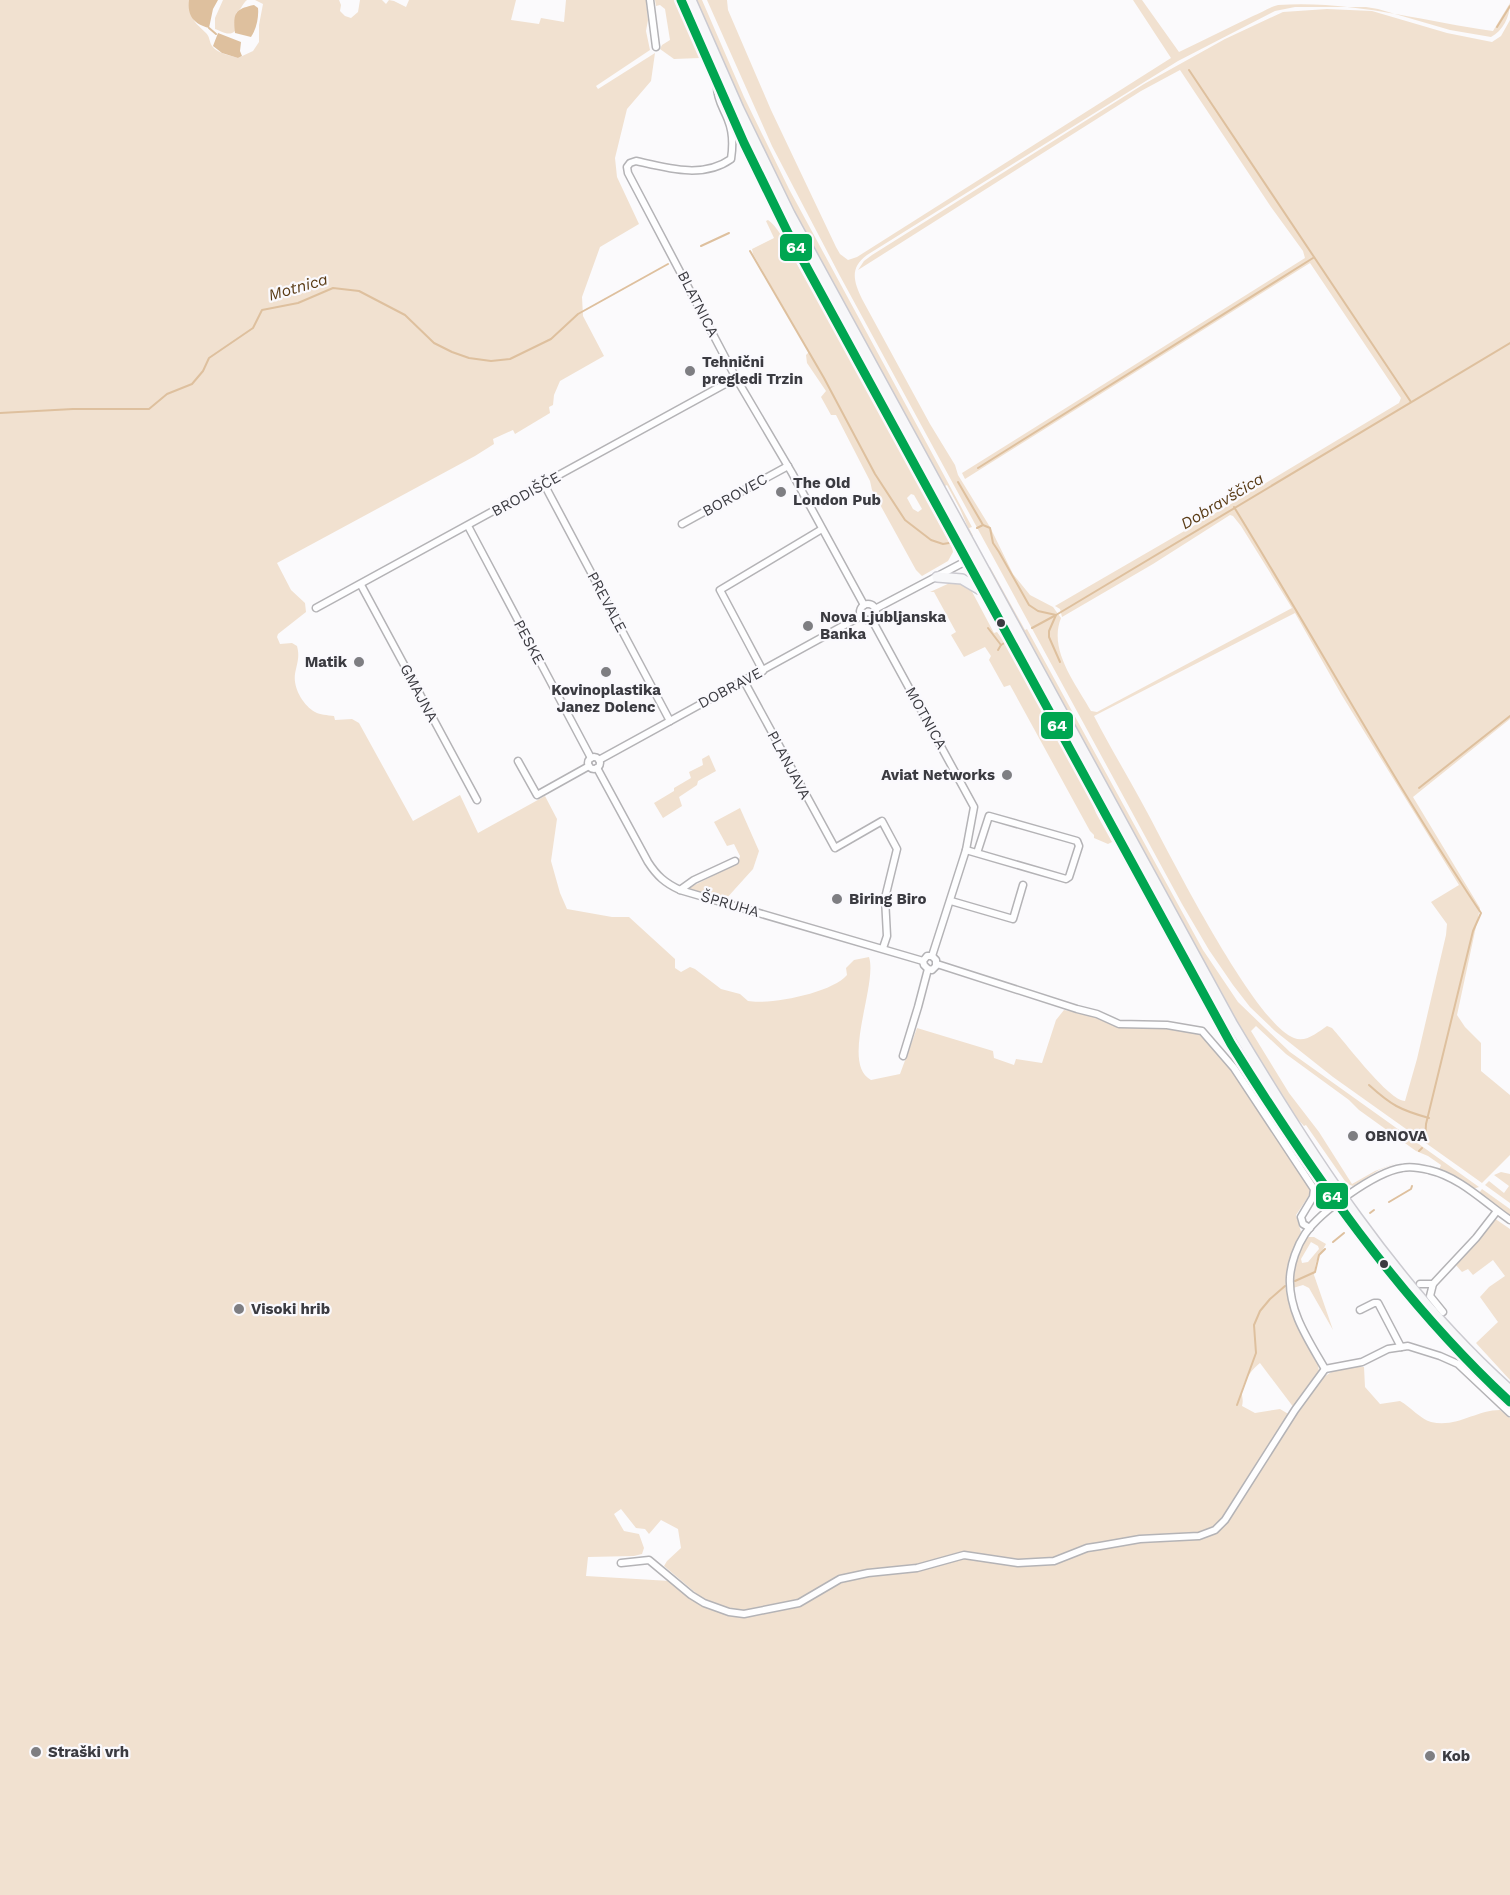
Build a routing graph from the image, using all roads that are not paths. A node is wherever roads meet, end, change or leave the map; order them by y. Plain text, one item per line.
1 (650, 0) edge
2 (681, 0) edge
3 (690, 0) edge
4 (656, 47) dead end
5 (717, 84) junction
6 (735, 378) junction
7 (788, 466) junction
8 (544, 484) junction
9 (682, 524) dead end
10 (468, 526) junction
11 (822, 529) junction
12 (975, 556) junction
13 (966, 561) junction
14 (937, 577) junction
15 (361, 585) junction
16 (982, 590) junction
17 (864, 605) junction
18 (316, 608) dead end
19 (875, 609) junction
20 (861, 616) junction
21 (872, 620) junction
22 (763, 670) junction
23 (744, 681) junction
24 (670, 721) junction
25 (591, 758) junction
26 (600, 760) junction
27 (518, 761) dead end
28 (589, 766) junction
29 (597, 768) junction
30 (477, 800) dead end
31 (966, 850) junction
32 (977, 853) junction
33 (735, 861) dead end
34 (1023, 885) dead end
35 (680, 890) junction
36 (951, 901) junction
37 (883, 948) junction
38 (932, 956) junction
39 (923, 961) junction
40 (937, 964) junction
41 (928, 969) junction
42 (903, 1056) dead end
43 (1342, 1201) junction
44 (1497, 1211) junction
45 (1510, 1220) edge
46 (1310, 1228) junction
47 (1433, 1284) junction
48 (1430, 1296) junction
49 (1359, 1310) dead end
50 (1443, 1312) dead end
51 (1401, 1347) junction
52 (1325, 1369) junction
53 (1510, 1390) edge
54 (1510, 1402) edge
55 (1510, 1413) edge
56 (621, 1563) dead end

1 - 4 street
2 - 5 main road
3 - 12 main road
5 - 6 street, BLATNICA
5 - 13 main road
6 - 7 street, BLATNICA
6 - 8 street, BRODIŠČE
7 - 9 street, BOROVEC
7 - 11 street, BLATNICA
8 - 10 street, BRODIŠČE
8 - 24 street, PREVALE
10 - 15 street, BRODIŠČE
10 - 25 street, PESKE
11 - 17 street, BLATNICA
11 - 22 street
12 - 13 street
12 - 43 main road
13 - 14 street
13 - 16 main road
14 - 16 main road
14 - 19 street
15 - 18 street, BRODIŠČE
15 - 30 street, GMAJNA
16 - 43 main road
17 - 19 street
17 - 20 street
19 - 21 street
20 - 21 street
20 - 22 street, DOBRAVE
21 - 31 street, MOTNICA
22 - 23 street, DOBRAVE
23 - 24 street, DOBRAVE
23 - 37 street, PLANJAVA
24 - 26 street, DOBRAVE
25 - 26 street
25 - 28 street
26 - 29 street
27 - 28 street
28 - 29 street
29 - 35 street, ŠPRUHA
31 - 32 street
31 - 36 street, MOTNICA
32 - 32 street
33 - 35 street
34 - 36 street
35 - 37 street, ŠPRUHA
36 - 38 street, MOTNICA
37 - 39 street, ŠPRUHA
38 - 39 street
38 - 40 street
39 - 41 street
40 - 41 street
40 - 46 street
41 - 42 street
43 - 44 street
43 - 46 street
43 - 53 main road
43 - 54 main road
44 - 45 street
44 - 47 street
46 - 52 street
47 - 48 street
47 - 48 street
48 - 50 street
49 - 51 street
51 - 52 street
51 - 55 street
52 - 56 street

